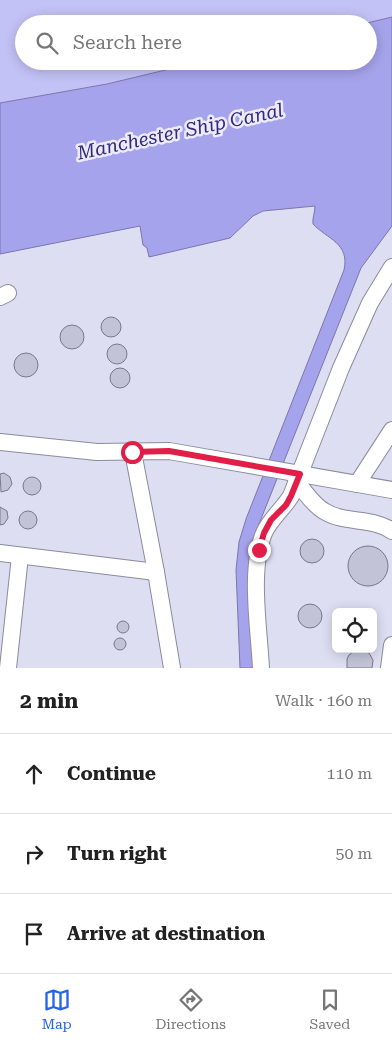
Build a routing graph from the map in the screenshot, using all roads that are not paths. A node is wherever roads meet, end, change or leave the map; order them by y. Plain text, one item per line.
1 (392, 268) edge
2 (392, 430) edge
3 (0, 442) edge
4 (132, 452) junction
5 (297, 476) junction
6 (357, 484) junction
7 (392, 490) edge
8 (392, 531) edge
9 (0, 554) edge
10 (20, 556) junction
11 (156, 572) junction
12 (392, 645) edge
13 (8, 668) edge
14 (172, 668) edge
15 (261, 668) edge
16 (390, 668) edge

1 - 5 lane
2 - 6 lane
3 - 4 lane
4 - 5 lane
4 - 11 lane
5 - 6 lane
5 - 8 lane
5 - 15 lane
6 - 7 lane
9 - 10 lane
10 - 11 lane
10 - 13 lane
11 - 14 lane
12 - 16 lane

